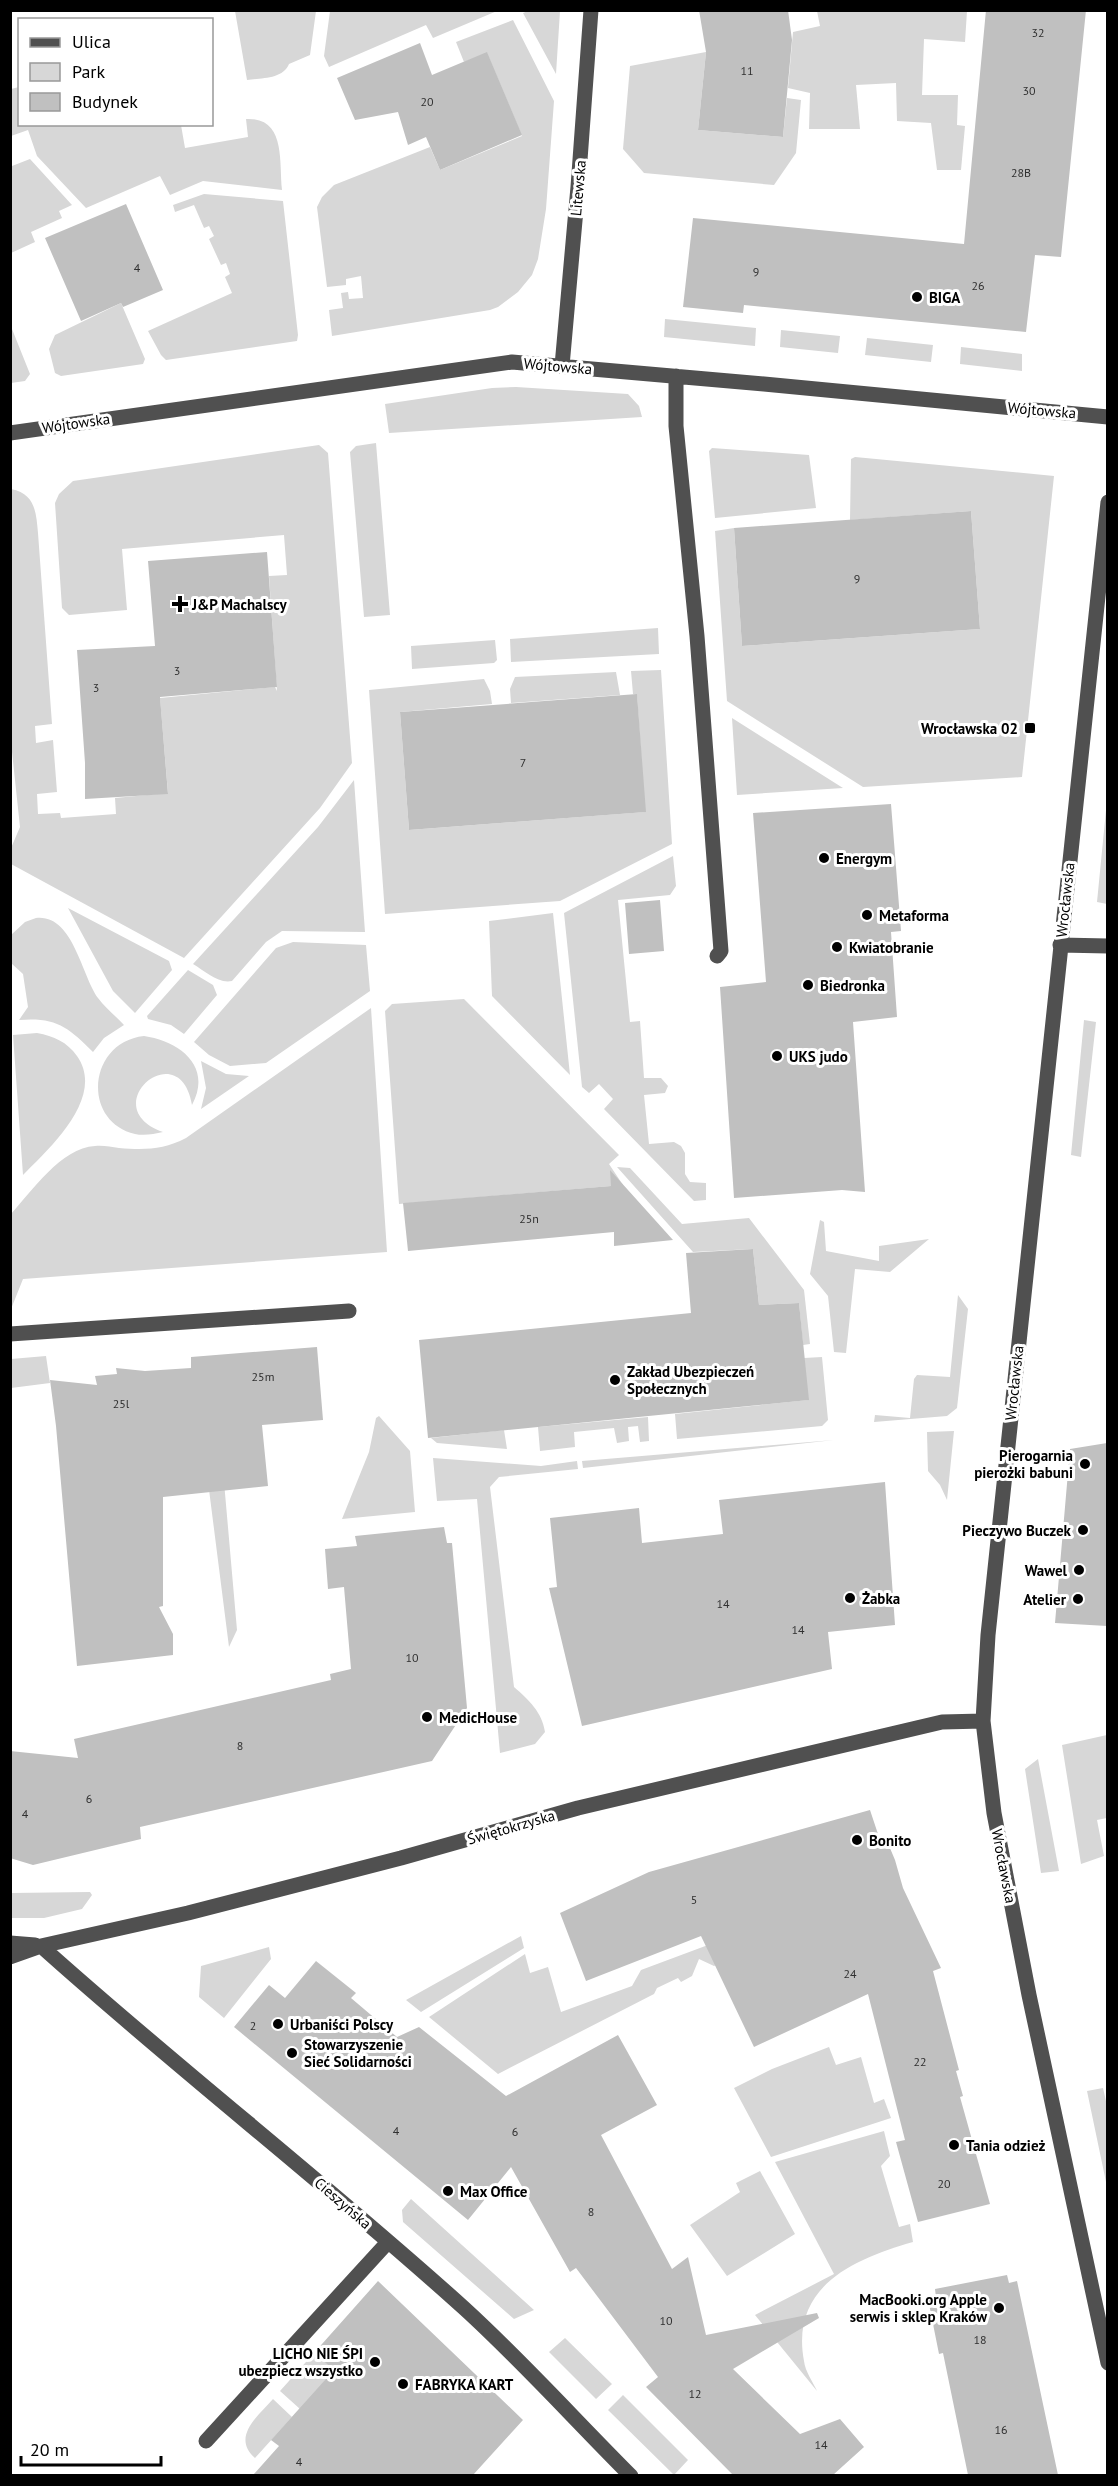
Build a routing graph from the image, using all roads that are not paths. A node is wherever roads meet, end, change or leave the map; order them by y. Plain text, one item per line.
1 (591, 10) edge
2 (562, 366) junction
3 (676, 376) junction
4 (1107, 417) edge
5 (10, 433) edge
6 (1107, 502) edge
7 (1103, 584) edge
8 (1060, 945) junction
9 (1107, 946) edge
10 (717, 956) dead end
11 (350, 1311) dead end
12 (10, 1334) edge
13 (983, 1721) junction
14 (10, 1943) edge
15 (41, 1946) junction
16 (10, 1957) edge
17 (388, 2242) junction
18 (1105, 2337) edge
19 (1107, 2363) edge
20 (206, 2441) dead end
21 (631, 2475) edge

1 - 2 street, Litewska
2 - 3 street, Wójtowska
2 - 5 street, Wójtowska
3 - 4 street, Wójtowska
3 - 10 street
6 - 7 street, Wrocławska
7 - 8 street, Wrocławska
8 - 9 street
8 - 13 street, Wrocławska
11 - 12 street
13 - 15 street, Świętokrzyska
13 - 18 street, Wrocławska
14 - 15 street, Świętokrzyska
15 - 16 street, Świętokrzyska
15 - 17 street, Cieszyńska
17 - 20 street
17 - 21 street, Cieszyńska
18 - 19 street, Wrocławska

